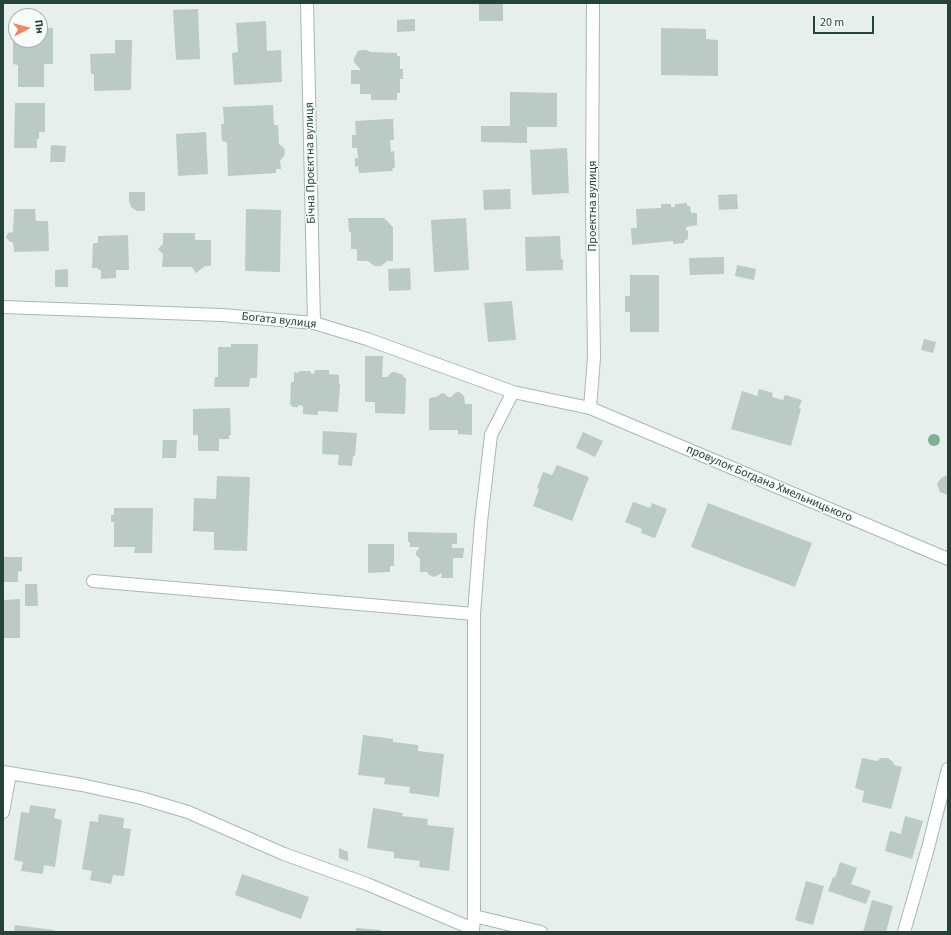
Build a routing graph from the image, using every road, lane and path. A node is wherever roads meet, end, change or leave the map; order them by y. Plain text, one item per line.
1 (307, 3) edge
2 (593, 3) edge
3 (3, 307) edge
4 (314, 323) junction
5 (513, 392) junction
6 (590, 408) junction
7 (948, 559) edge
8 (93, 581) dead end
9 (474, 614) junction
10 (948, 769) edge
11 (6, 772) edge
12 (3, 812) edge
13 (474, 916) junction
14 (473, 930) edge
15 (541, 932) edge
16 (904, 932) edge

1 - 4 street, Бічна Проєктна вулиця
2 - 6 street, Проектна вулиця
3 - 4 street, Богата вулиця
4 - 5 street, Богата вулиця
5 - 6 street, Богата вулиця
5 - 9 street
6 - 7 street, провулок Богдана Хмельницького
8 - 9 street
9 - 13 street
10 - 16 street
11 - 12 street
11 - 14 street
13 - 14 street
13 - 15 street

